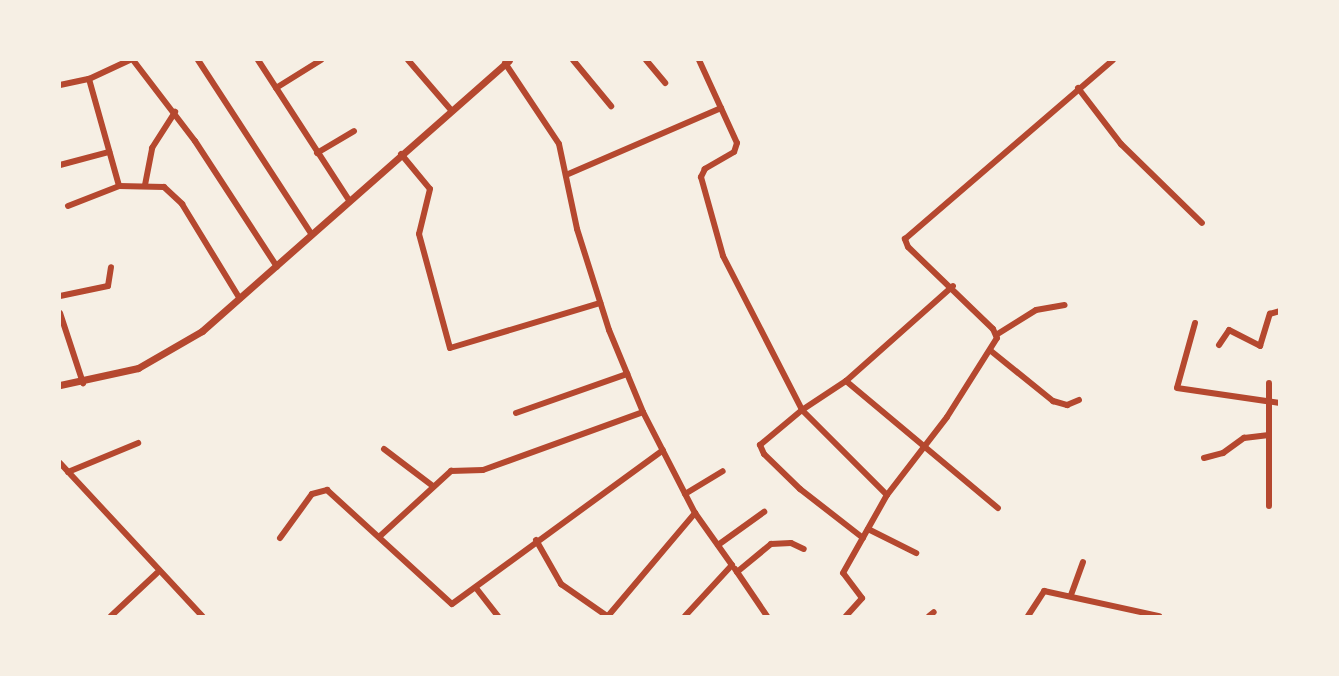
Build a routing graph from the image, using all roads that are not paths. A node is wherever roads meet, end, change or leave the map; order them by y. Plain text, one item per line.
1 (131, 60) edge
2 (198, 60) edge
3 (258, 60) edge
4 (321, 60) edge
5 (408, 60) edge
6 (573, 60) edge
7 (646, 60) edge
8 (699, 60) edge
9 (1113, 60) edge
10 (507, 61) edge
11 (89, 79) junction
12 (665, 83) dead end
13 (60, 85) edge
14 (276, 88) junction
15 (1078, 89) junction
16 (611, 106) dead end
17 (721, 108) junction
18 (451, 110) junction
19 (175, 112) junction
20 (354, 131) dead end
21 (109, 152) junction
22 (317, 153) junction
23 (401, 154) junction
24 (60, 165) edge
25 (566, 175) junction
26 (145, 185) junction
27 (118, 186) junction
28 (349, 200) junction
29 (68, 206) dead end
30 (1202, 223) dead end
31 (312, 235) junction
32 (111, 267) dead end
33 (276, 267) junction
34 (953, 286) junction
35 (60, 296) edge
36 (240, 299) junction
37 (600, 303) junction
38 (1065, 305) dead end
39 (1279, 310) edge
40 (60, 313) edge
41 (1195, 323) dead end
42 (996, 335) junction
43 (1220, 345) dead end
44 (991, 351) junction
45 (627, 374) junction
46 (846, 381) junction
47 (83, 383) junction
48 (1269, 383) dead end
49 (60, 385) edge
50 (1079, 400) dead end
51 (1270, 400) junction
52 (1279, 403) edge
53 (802, 410) junction
54 (643, 412) junction
55 (516, 413) dead end
56 (1269, 435) junction
57 (138, 443) dead end
58 (384, 449) dead end
59 (923, 449) junction
60 (663, 450) junction
61 (1204, 458) dead end
62 (60, 463) edge
63 (723, 471) dead end
64 (68, 472) junction
65 (433, 486) junction
66 (685, 494) junction
67 (887, 495) junction
68 (1269, 506) dead end
69 (998, 508) dead end
70 (764, 512) dead end
71 (695, 513) junction
72 (868, 528) junction
73 (379, 537) junction
74 (280, 538) dead end
75 (863, 538) junction
76 (536, 540) junction
77 (718, 545) junction
78 (804, 549) dead end
79 (916, 553) dead end
80 (1083, 562) dead end
81 (735, 568) junction
82 (157, 573) junction
83 (476, 588) junction
84 (1071, 595) junction
85 (690, 609) junction
86 (111, 617) edge
87 (202, 617) edge
88 (498, 617) edge
89 (607, 617) edge
90 (685, 617) edge
91 (695, 617) edge
92 (767, 617) edge
93 (846, 617) edge
94 (1028, 617) edge
95 (1159, 617) edge

1 - 11 street
1 - 19 street
2 - 31 street
3 - 14 street
4 - 14 street
5 - 18 street
6 - 16 street
7 - 12 street
8 - 17 street
9 - 15 street
10 - 18 street
10 - 25 street
11 - 13 street
11 - 21 street
14 - 22 street
15 - 30 street
15 - 34 street
17 - 25 street
17 - 53 street
18 - 23 street
19 - 26 street
19 - 33 street
20 - 22 street
21 - 24 street
21 - 27 street
22 - 28 street
23 - 28 street
23 - 37 street
25 - 37 street
26 - 27 street
26 - 36 street
27 - 29 street
28 - 31 street
31 - 33 street
32 - 35 street
33 - 36 street
34 - 42 street
34 - 46 street
36 - 47 street
37 - 45 street
38 - 42 street
39 - 43 street
40 - 47 street
41 - 51 street
42 - 44 street
44 - 50 street
44 - 59 street
45 - 54 street
45 - 55 street
46 - 53 street
46 - 59 street
47 - 49 street
48 - 51 street
51 - 52 street
51 - 56 street
53 - 67 street
53 - 75 street
54 - 60 street
54 - 65 street
56 - 61 street
56 - 68 street
57 - 64 street
58 - 65 street
59 - 67 street
59 - 69 street
60 - 66 street
60 - 76 street
62 - 64 street
63 - 66 street
64 - 82 street
65 - 73 street
66 - 71 street
67 - 72 street
70 - 77 street
71 - 77 street
71 - 89 street
72 - 75 street
72 - 79 street
73 - 74 street
73 - 83 street
75 - 93 street
76 - 83 street
76 - 89 street
77 - 81 street
78 - 81 street
80 - 84 street
81 - 85 street
81 - 92 street
82 - 86 street
82 - 87 street
83 - 88 street
84 - 94 street
84 - 95 street
85 - 90 street
85 - 91 street

